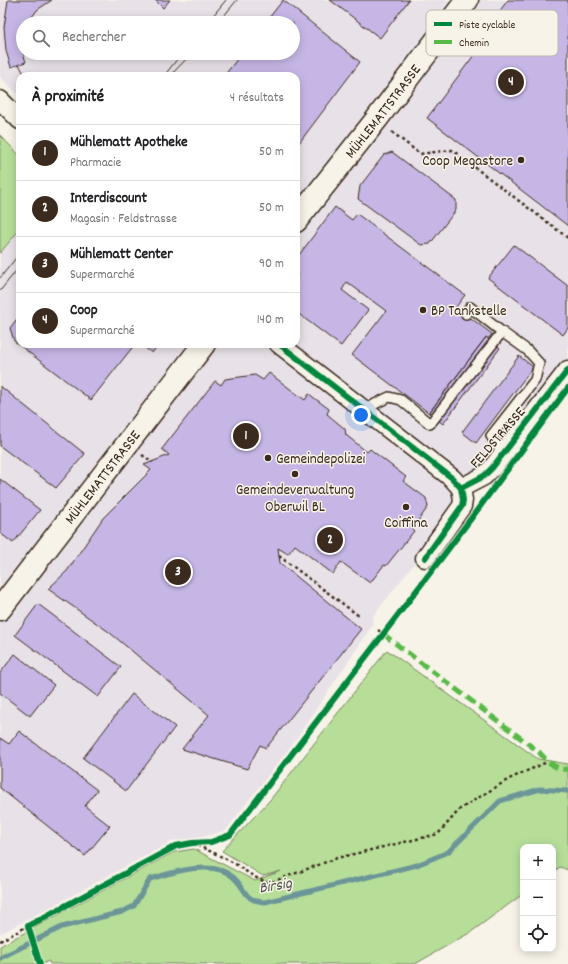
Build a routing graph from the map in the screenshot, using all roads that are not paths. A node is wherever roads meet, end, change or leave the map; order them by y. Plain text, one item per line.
1 (467, 0) edge
2 (459, 10) edge
3 (426, 54) edge
4 (0, 100) edge
5 (16, 116) edge
6 (300, 216) edge
7 (466, 314) dead end
8 (502, 332) junction
9 (201, 348) edge
10 (284, 348) edge
11 (568, 370) edge
12 (363, 410) junction
13 (503, 454) junction
14 (461, 488) junction
15 (425, 558) dead end
16 (0, 609) edge

1 - 2 main road, MÜHLEMATTSTRASSE
3 - 6 main road, MÜHLEMATTSTRASSE
4 - 5 street
7 - 8 lane
8 - 12 lane
8 - 13 lane
9 - 16 main road, MÜHLEMATTSTRASSE
10 - 12 street
11 - 13 street, FELDSTRASSE
12 - 14 street
13 - 14 street, FELDSTRASSE
14 - 15 street

